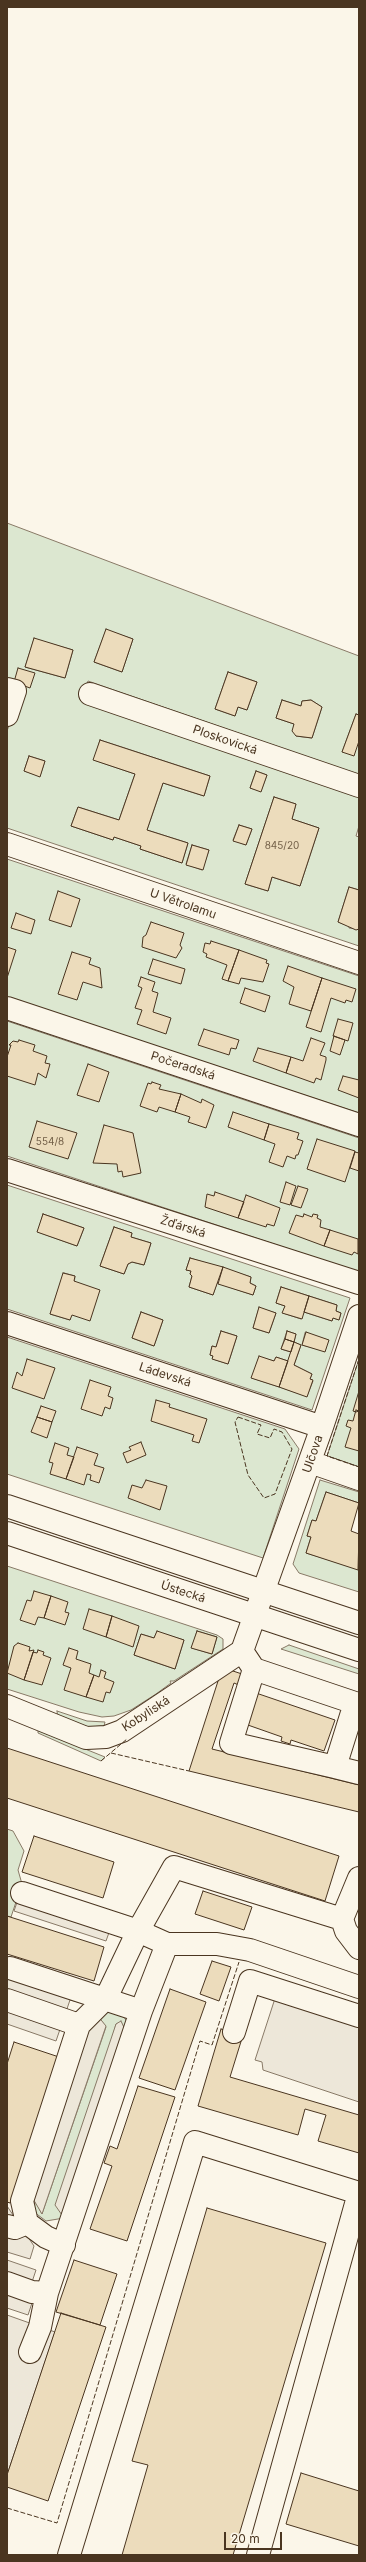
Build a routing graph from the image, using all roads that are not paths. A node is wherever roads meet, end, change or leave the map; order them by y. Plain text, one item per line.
1 (7, 688) edge
2 (90, 694) dead end
3 (7, 715) edge
4 (359, 786) edge
5 (7, 844) edge
6 (359, 963) edge
7 (7, 1008) edge
8 (359, 1125) edge
9 (7, 1170) edge
10 (359, 1283) edge
11 (359, 1316) edge
12 (7, 1323) edge
13 (322, 1427) junction
14 (310, 1462) junction
15 (359, 1479) edge
16 (7, 1506) edge
17 (7, 1533) edge
18 (264, 1592) junction
19 (256, 1616) junction
20 (359, 1623) edge
21 (359, 1650) edge
22 (242, 1651) junction
23 (254, 1669) junction
24 (7, 1706) edge
25 (335, 1767) junction
26 (359, 1773) edge
27 (359, 1877) edge
28 (22, 1893) dead end
29 (342, 1919) junction
30 (138, 1931) junction
31 (167, 1944) junction
32 (359, 1948) edge
33 (10, 1968) dead end
34 (359, 1987) edge
35 (106, 1998) junction
36 (7, 2000) edge
37 (141, 2011) junction
38 (359, 2016) edge
39 (79, 2024) junction
40 (234, 2032) dead end
41 (359, 2193) edge
42 (17, 2224) edge
43 (64, 2245) junction
44 (7, 2283) edge
45 (47, 2293) junction
46 (30, 2352) dead end
47 (69, 2555) edge
48 (258, 2555) edge

1 - 3 street
2 - 4 street, Ploskovická
5 - 6 street, U Větrolamu
7 - 8 street, Počeradská
9 - 10 street, Žďárská
11 - 13 street, Ulčova
12 - 13 street, Ládevská
13 - 14 street, Ulčova
14 - 15 street
14 - 18 street, Ulčova
16 - 18 street
17 - 19 street, Ústecká
18 - 19 street, Ulčova
18 - 20 street
19 - 21 street, Ústecká
19 - 22 street
22 - 23 street
22 - 24 street, Kobyliská
23 - 25 street
23 - 25 street
25 - 26 street
27 - 29 street
28 - 30 street
29 - 30 street
29 - 32 street
30 - 31 street
30 - 35 street
31 - 34 street
31 - 37 street
33 - 35 street
35 - 37 street
35 - 39 street
36 - 39 street
37 - 43 street
38 - 40 street
39 - 42 street
41 - 47 street
41 - 48 street
42 - 43 street
43 - 45 street
44 - 45 street
45 - 46 street

